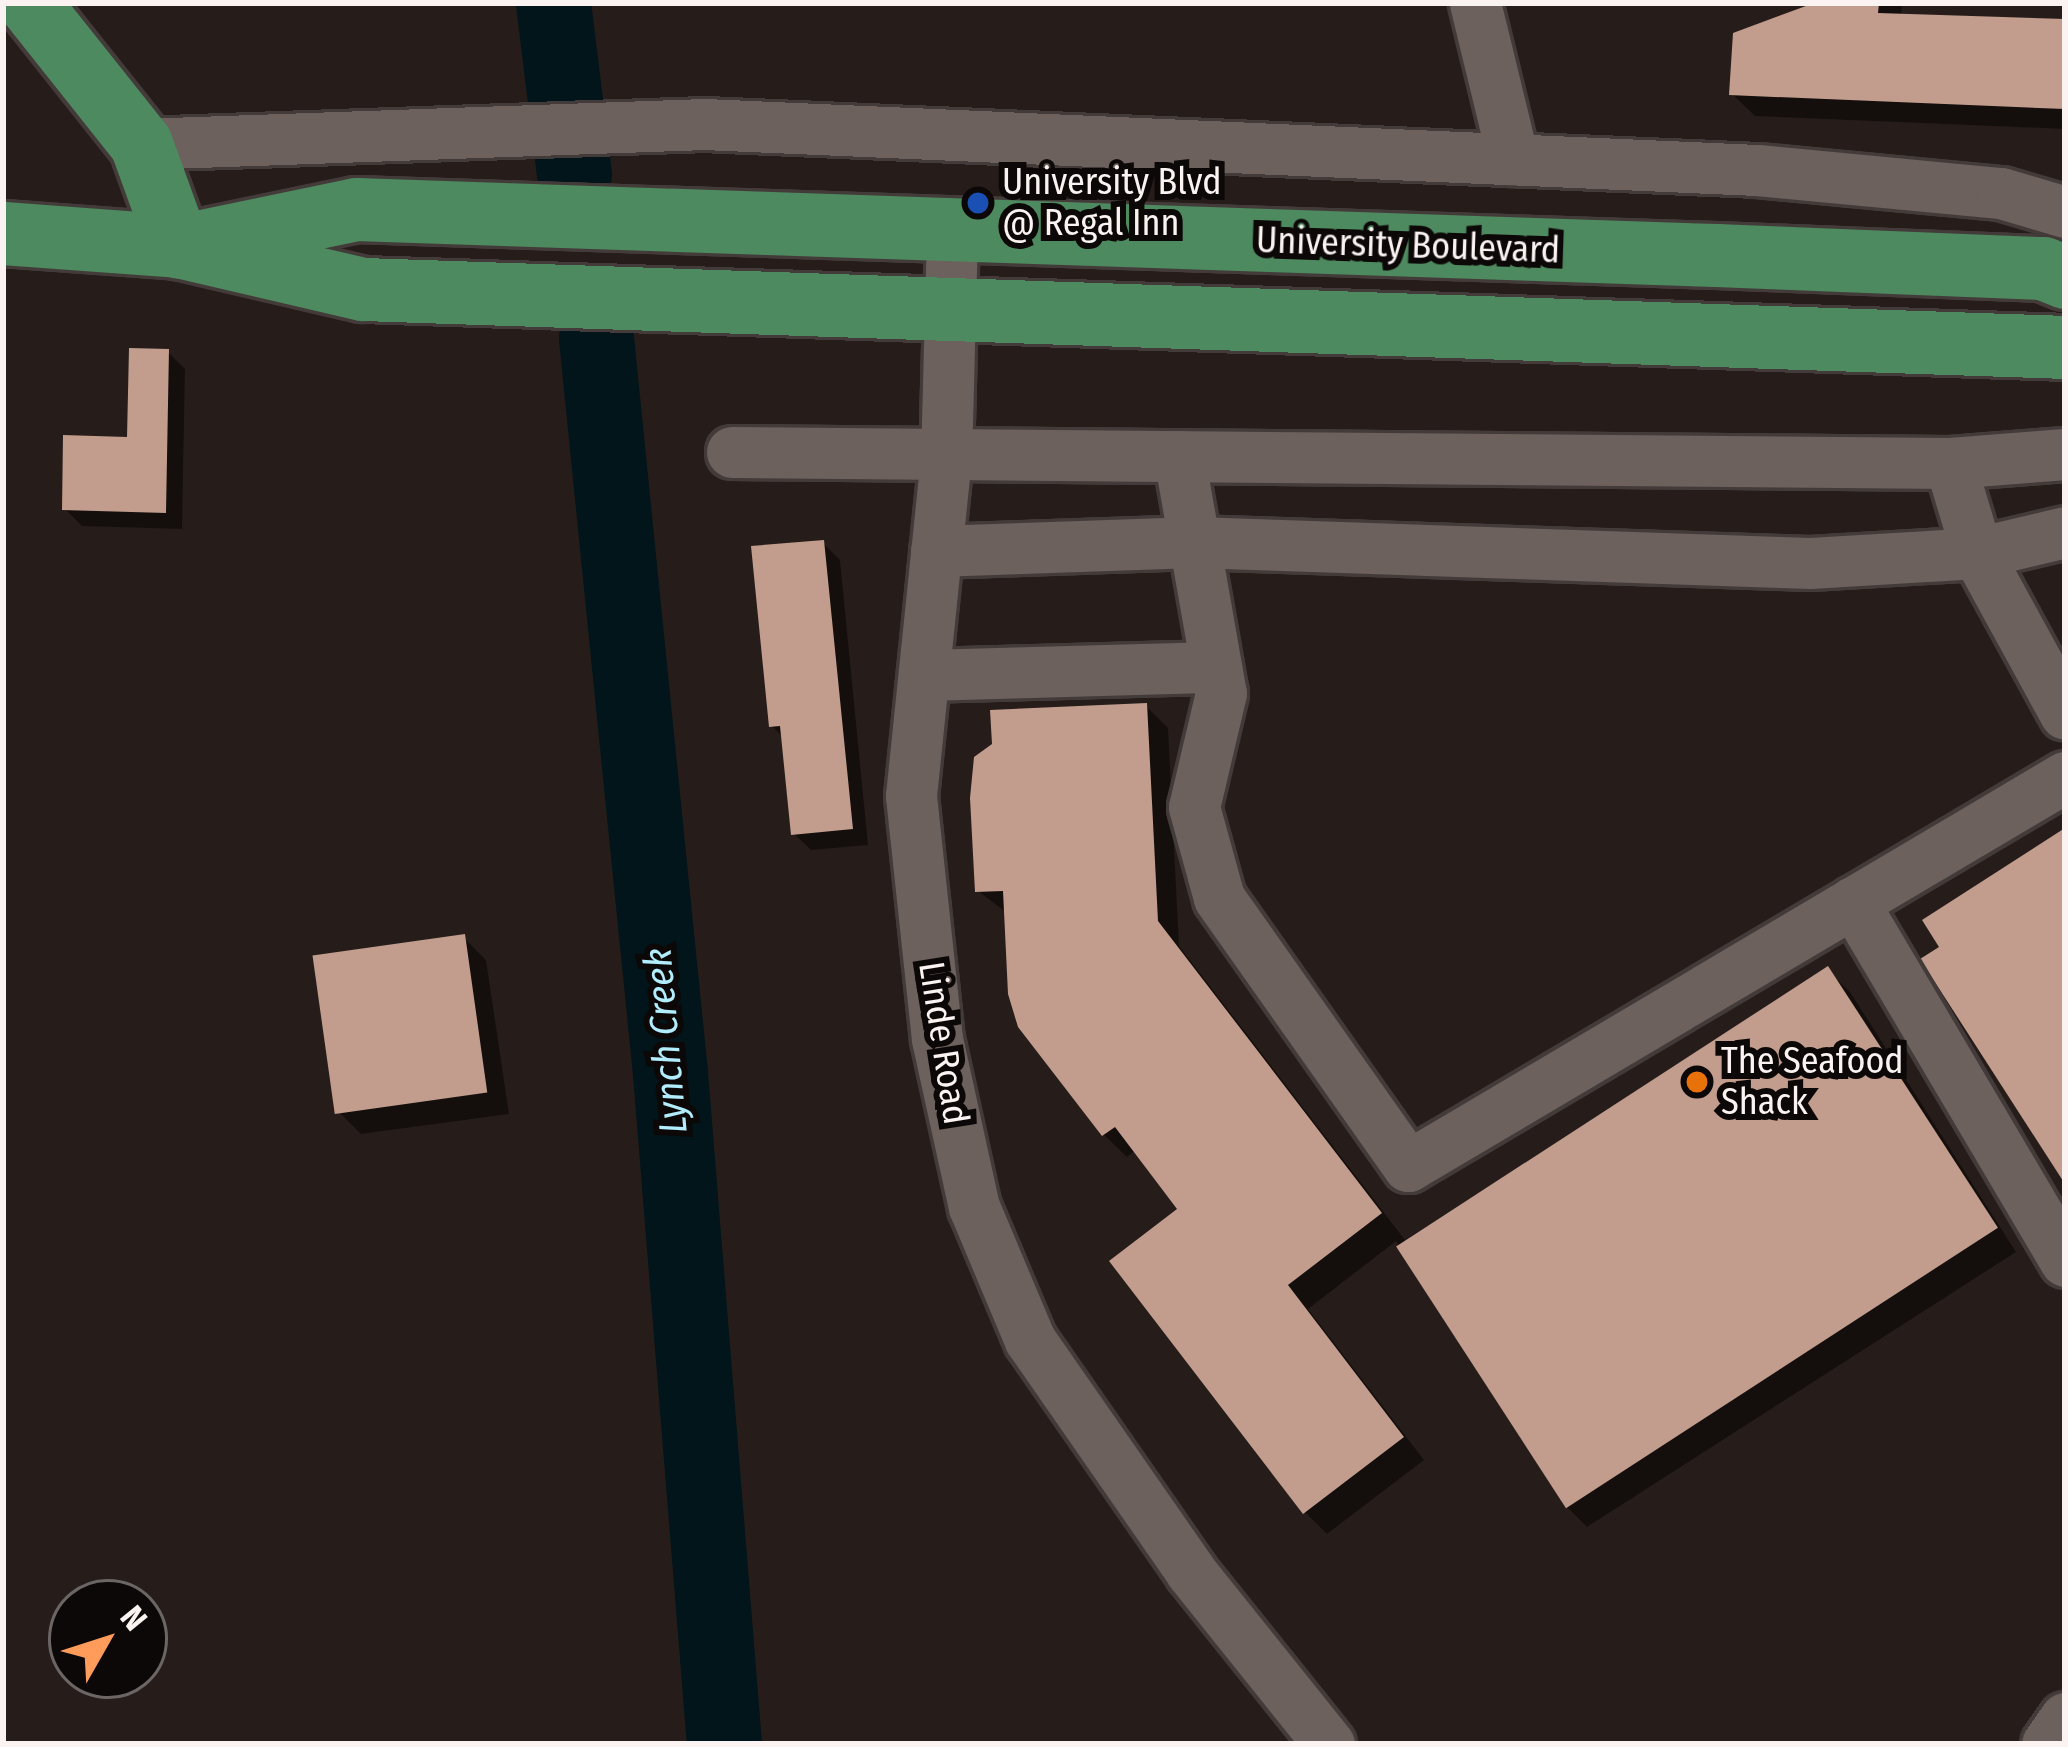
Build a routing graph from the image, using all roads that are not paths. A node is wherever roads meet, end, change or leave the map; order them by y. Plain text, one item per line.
1 (29, 3) edge
2 (1475, 3) edge
3 (141, 144) junction
4 (1513, 159) junction
5 (2065, 212) edge
6 (952, 232) junction
7 (3, 233) edge
8 (178, 246) junction
9 (2065, 278) edge
10 (949, 312) junction
11 (2065, 347) edge
12 (732, 452) dead end
13 (2065, 454) edge
14 (1179, 456) junction
15 (946, 458) junction
16 (1950, 463) junction
17 (2065, 532) edge
18 (1194, 542) junction
19 (936, 551) junction
20 (1977, 553) junction
21 (1216, 667) junction
22 (924, 675) junction
23 (2065, 714) edge
24 (2065, 777) edge
25 (1853, 902) junction
26 (2065, 1261) edge
27 (2065, 1718) edge
28 (1330, 1744) edge
29 (2047, 1744) edge

1 - 3 main road
2 - 4 street
3 - 4 street
3 - 8 main road
4 - 5 street
6 - 8 main road, University Boulevard
6 - 9 main road, University Boulevard
6 - 10 street, Linde Road
7 - 8 main road, University Boulevard
8 - 10 main road, University Boulevard
10 - 11 main road, University Boulevard
10 - 15 street, Linde Road
12 - 15 street
13 - 16 street
14 - 15 street
14 - 16 street
14 - 18 street
15 - 19 street, Linde Road
16 - 20 street
17 - 20 street
18 - 19 street
18 - 20 street
18 - 21 street
19 - 22 street, Linde Road
20 - 23 street
21 - 22 street
21 - 25 street
22 - 28 street, Linde Road
24 - 25 street
25 - 26 street
27 - 29 street

